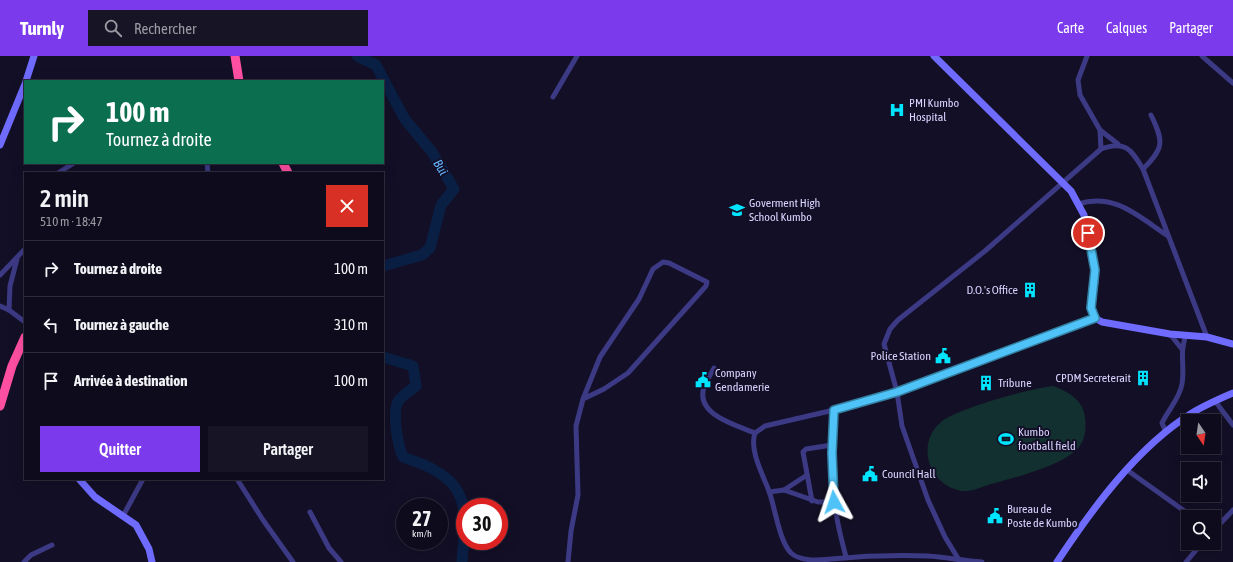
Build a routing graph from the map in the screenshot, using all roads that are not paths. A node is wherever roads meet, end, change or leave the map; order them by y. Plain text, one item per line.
1 (34, 56) edge
2 (235, 56) edge
3 (577, 56) edge
4 (934, 56) edge
5 (1087, 56) edge
6 (1202, 56) edge
7 (26, 80) edge
8 (239, 80) edge
9 (1233, 83) edge
10 (553, 97) dead end
11 (23, 98) edge
12 (1151, 115) dead end
13 (1100, 130) junction
14 (1118, 144) junction
15 (0, 145) edge
16 (1101, 149) junction
17 (72, 164) edge
18 (1143, 169) junction
19 (60, 172) edge
20 (1064, 182) junction
21 (1078, 204) junction
22 (1168, 236) junction
23 (24, 250) edge
24 (17, 259) junction
25 (0, 276) edge
26 (0, 306) edge
27 (9, 310) junction
28 (1095, 318) junction
29 (24, 321) edge
30 (1170, 334) junction
31 (1186, 335) junction
32 (1207, 337) junction
33 (24, 339) edge
34 (1233, 344) edge
35 (1181, 348) junction
36 (714, 368) dead end
37 (897, 392) junction
38 (1233, 393) edge
39 (583, 399) junction
40 (1215, 401) junction
41 (0, 406) edge
42 (834, 410) junction
43 (1233, 425) edge
44 (1166, 432) junction
45 (755, 433) junction
46 (832, 446) junction
47 (1127, 470) junction
48 (807, 475) junction
49 (80, 480) edge
50 (142, 480) edge
51 (239, 480) edge
52 (784, 490) junction
53 (769, 492) junction
54 (812, 501) junction
55 (834, 502) junction
56 (1183, 510) edge
57 (1233, 510) edge
58 (310, 512) dead end
59 (123, 516) junction
60 (1221, 523) edge
61 (52, 545) dead end
62 (1196, 550) edge
63 (846, 557) junction
64 (959, 560) junction
65 (24, 562) edge
66 (152, 562) edge
67 (293, 562) edge
68 (341, 562) edge
69 (568, 562) edge
70 (982, 562) edge
71 (1057, 562) edge
72 (1186, 562) edge

1 - 7 street
2 - 8 highway
3 - 10 street
4 - 20 street
5 - 13 street
6 - 9 street
11 - 15 street
12 - 18 street
13 - 14 street
13 - 16 street
14 - 16 street
14 - 18 street
16 - 20 street
17 - 19 street
18 - 22 street
20 - 21 street
20 - 37 street
21 - 22 street
21 - 28 street
22 - 32 street
23 - 24 street
24 - 25 street
24 - 27 street
26 - 27 street
27 - 29 street
28 - 30 street
28 - 37 street
30 - 31 street
30 - 35 street
31 - 32 street
31 - 35 street
32 - 34 street
33 - 41 highway
35 - 44 street
36 - 45 street
37 - 42 street
37 - 64 street
38 - 40 street
39 - 39 street
39 - 69 street
40 - 43 street
40 - 44 street
42 - 45 street
42 - 46 street
44 - 47 street
45 - 53 street
46 - 48 street
46 - 55 street
47 - 56 street
47 - 71 street
48 - 52 street
48 - 54 street
49 - 59 street
50 - 59 street
51 - 67 street
52 - 53 street
52 - 54 street
53 - 63 street
54 - 55 street
55 - 63 street
57 - 60 street
58 - 68 street
59 - 66 street
61 - 65 street
62 - 72 street
63 - 64 street
64 - 70 street

